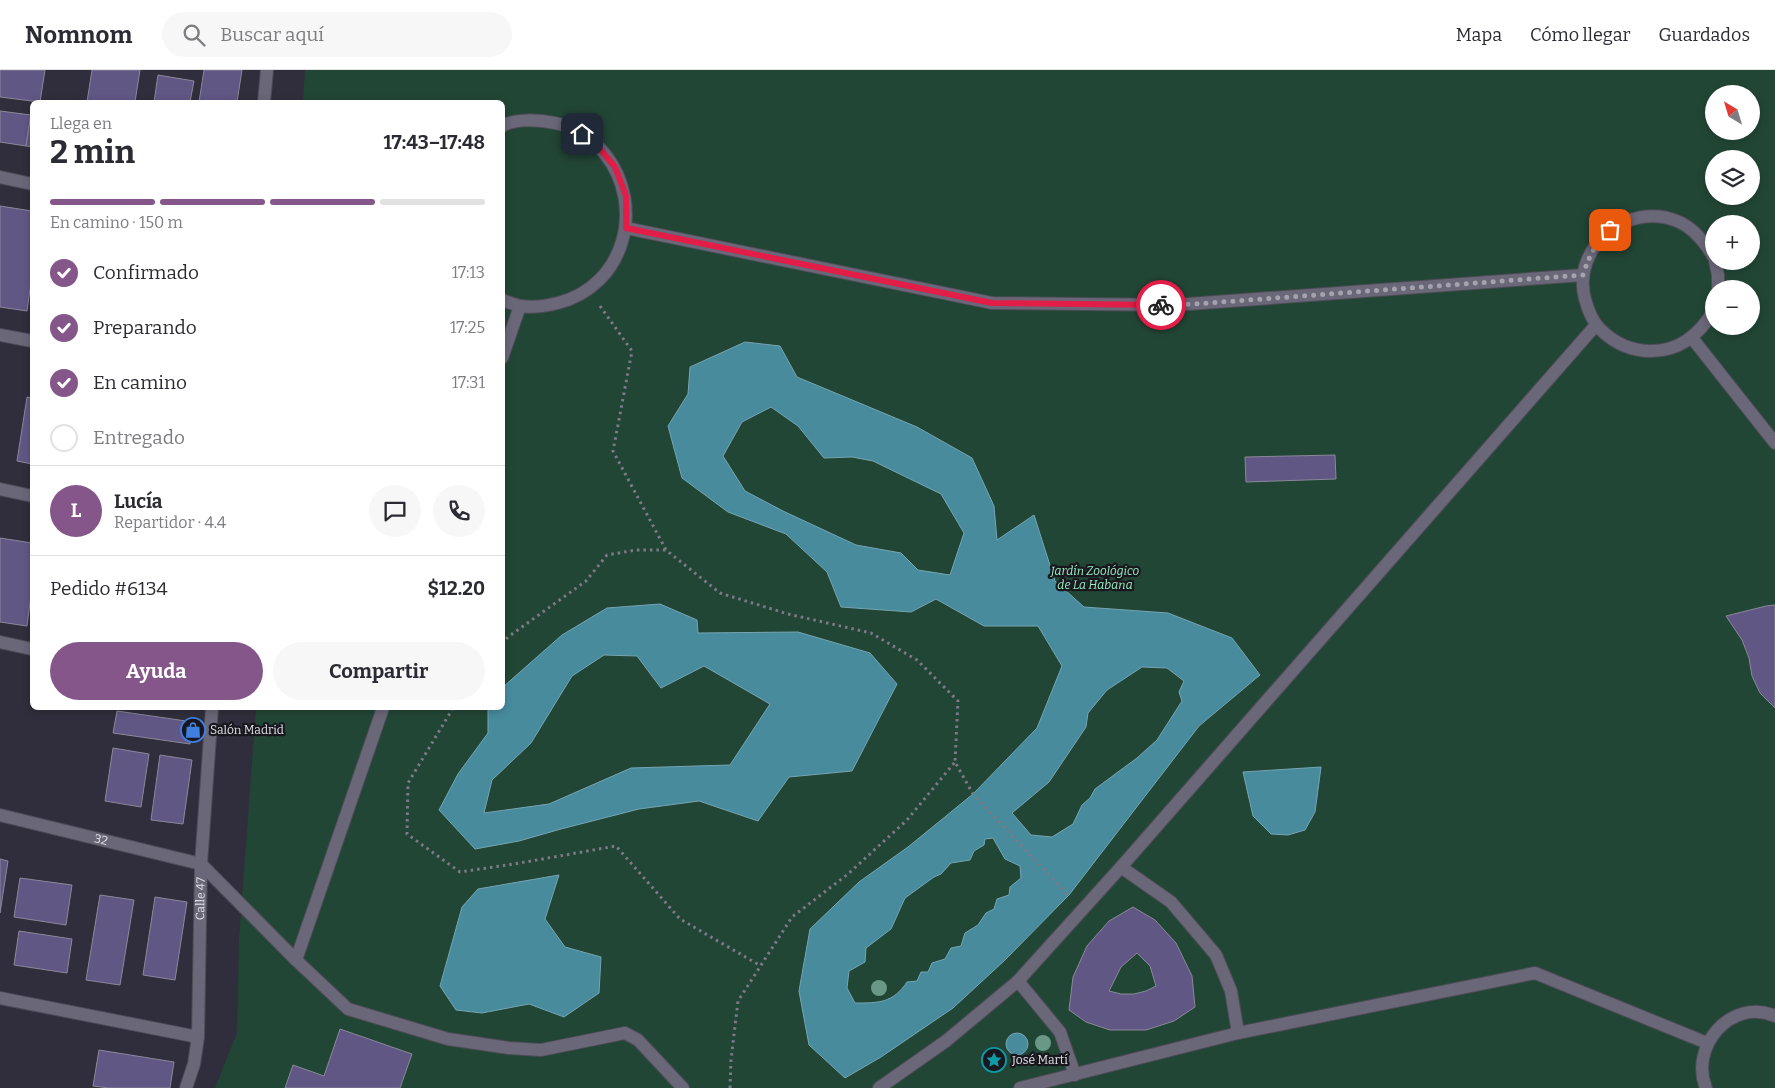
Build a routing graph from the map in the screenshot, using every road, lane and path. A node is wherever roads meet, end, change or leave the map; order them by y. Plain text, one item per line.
1 (267, 70) edge
2 (264, 100) edge
3 (505, 124) edge
4 (0, 177) edge
5 (30, 184) edge
6 (626, 228) junction
7 (1705, 243) edge
8 (1583, 275) junction
9 (588, 289) junction
10 (505, 301) edge
11 (520, 306) junction
12 (1705, 324) edge
13 (1596, 325) junction
14 (0, 335) edge
15 (1692, 338) junction
16 (30, 341) edge
17 (505, 349) edge
18 (1775, 443) edge
19 (0, 489) edge
20 (30, 496) edge
21 (666, 550) junction
22 (505, 640) edge
23 (0, 642) edge
24 (30, 649) edge
25 (212, 710) edge
26 (382, 710) edge
27 (452, 710) edge
28 (955, 762) junction
29 (0, 815) edge
30 (201, 864) junction
31 (1121, 866) junction
32 (1081, 911) junction
33 (296, 960) junction
34 (761, 966) junction
35 (1018, 981) junction
36 (0, 998) edge
37 (1775, 1016) edge
38 (1238, 1033) junction
39 (198, 1037) junction
40 (1707, 1043) junction
41 (1075, 1075) junction
42 (186, 1088) edge
43 (684, 1088) edge
44 (730, 1088) edge
45 (879, 1088) edge
46 (1020, 1088) edge
47 (1706, 1088) edge

1 - 2 street
3 - 6 street
4 - 5 street
6 - 8 street
6 - 9 street
7 - 8 street
8 - 13 street
9 - 11 street
9 - 21 path
10 - 11 street
11 - 17 street
12 - 15 street
13 - 15 street
13 - 31 street
14 - 16 street
15 - 18 street
19 - 20 street
21 - 22 path
21 - 28 path
23 - 24 street
25 - 30 street, Calle 47
26 - 33 street
27 - 34 path
28 - 32 path
28 - 34 path
29 - 30 street, 32
30 - 33 street
30 - 39 street, Calle 47
31 - 32 street
31 - 38 street
32 - 35 street
33 - 43 street
34 - 44 path
35 - 41 street
35 - 45 street
36 - 39 street
37 - 40 street
38 - 40 street
38 - 41 street
39 - 42 street, Calle 47
40 - 47 street
41 - 46 street

